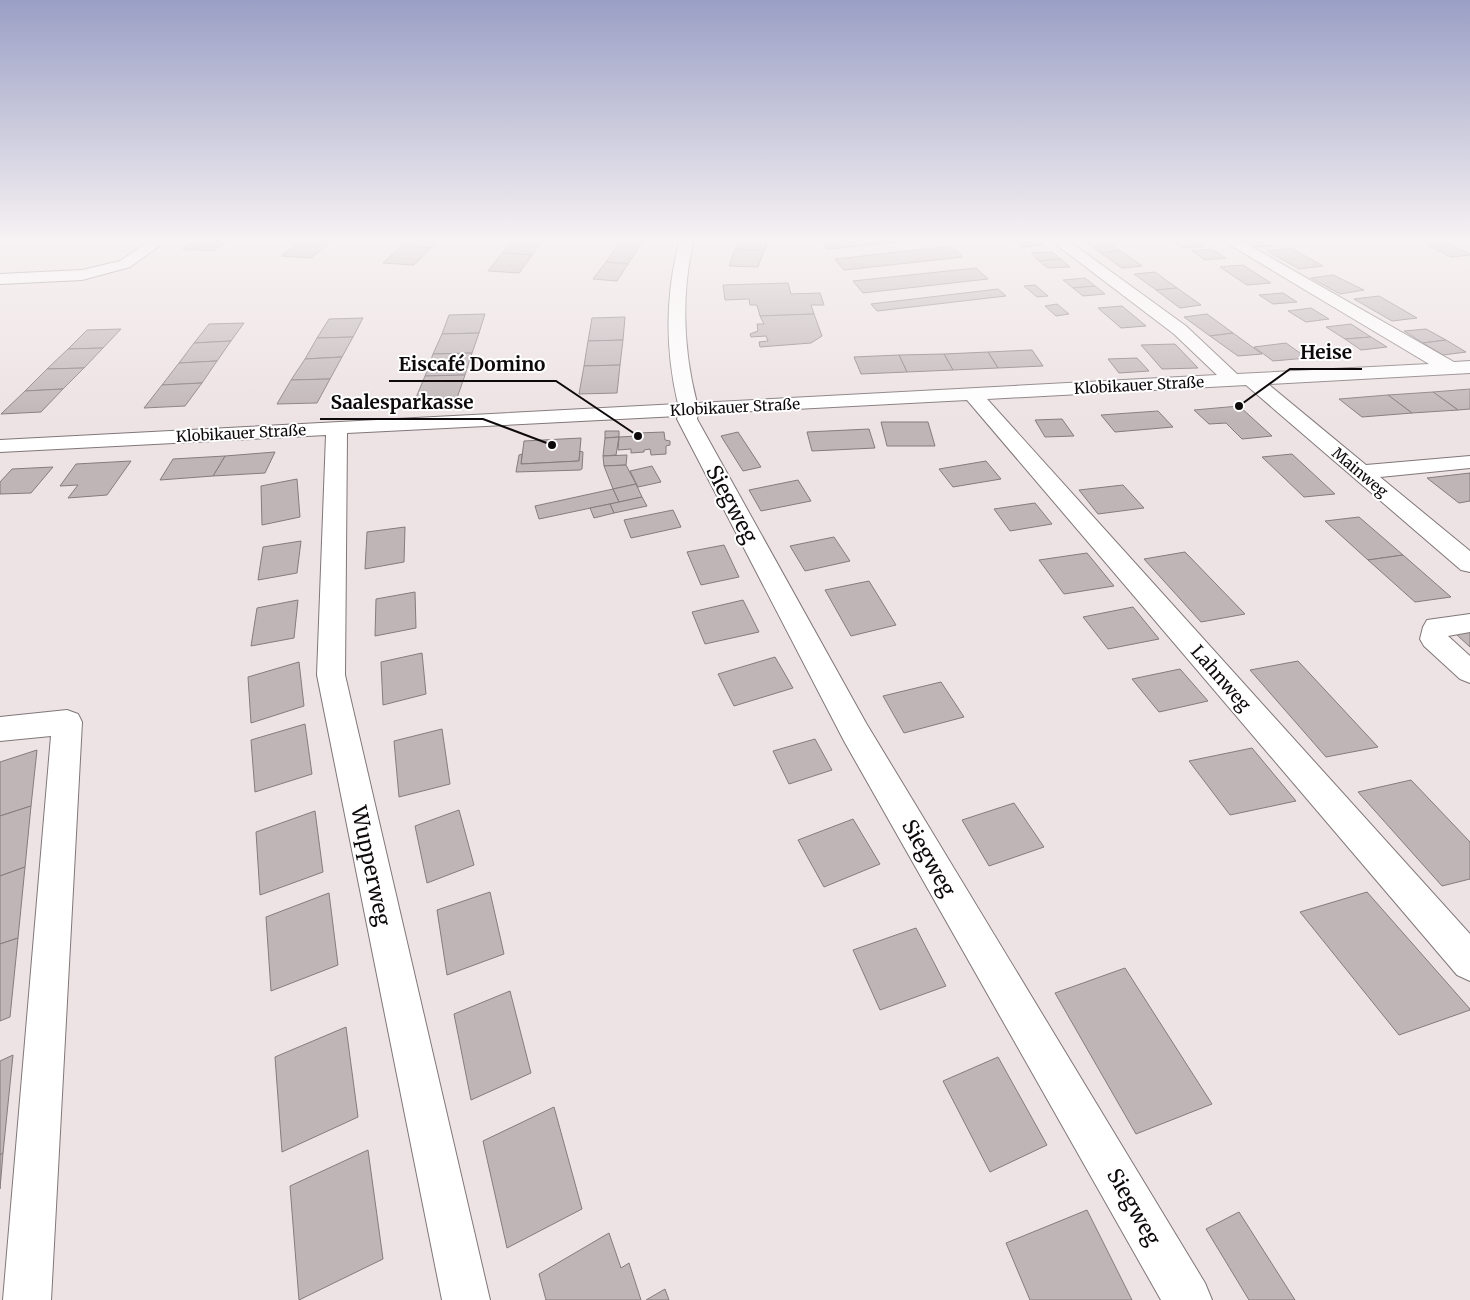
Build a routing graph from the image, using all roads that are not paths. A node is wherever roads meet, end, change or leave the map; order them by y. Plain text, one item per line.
1 (676, 300) edge
2 (1139, 300) edge
3 (1332, 300) edge
4 (1470, 367) edge
5 (1450, 368) junction
6 (1242, 379) junction
7 (972, 394) junction
8 (689, 409) junction
9 (337, 427) junction
10 (0, 446) edge
11 (1470, 462) edge
12 (1360, 472) junction
13 (1470, 564) edge
14 (1470, 623) edge
15 (1470, 672) edge
16 (0, 729) edge
17 (1470, 962) edge
18 (27, 1300) edge
19 (466, 1300) edge
20 (1188, 1300) edge

1 - 8 street, Siegweg
2 - 6 street, Mainweg
3 - 5 street
4 - 5 street, Klobikauer Straße
5 - 6 street, Klobikauer Straße
6 - 7 street, Klobikauer Straße
6 - 12 street, Mainweg
7 - 8 street, Klobikauer Straße
7 - 17 street, Lahnweg
8 - 9 street, Klobikauer Straße
8 - 20 street, Siegweg
9 - 10 street, Klobikauer Straße
9 - 19 street, Wupperweg
11 - 12 street
12 - 13 street, Mainweg
14 - 15 street
16 - 18 street

